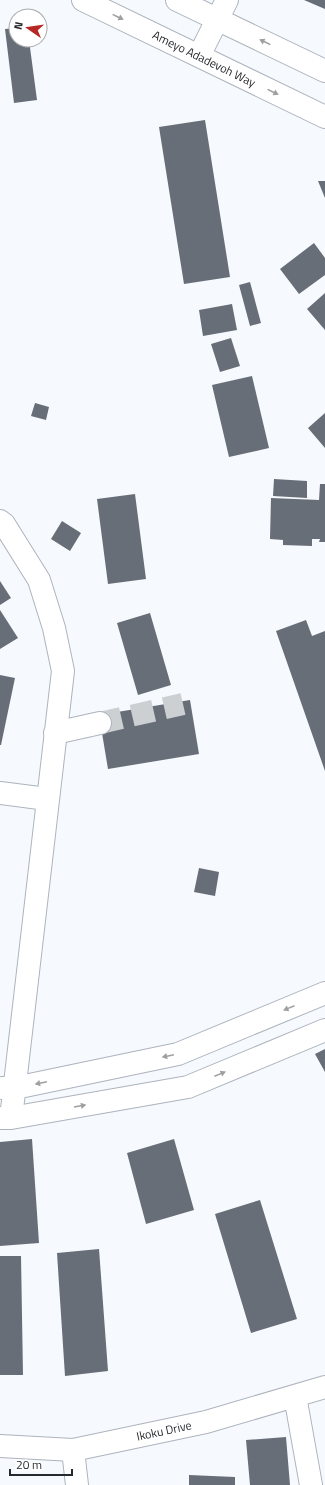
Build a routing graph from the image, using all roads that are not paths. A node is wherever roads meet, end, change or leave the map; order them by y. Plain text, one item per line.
1 (83, 0) edge
2 (176, 0) edge
3 (228, 0) edge
4 (218, 20) junction
5 (199, 56) junction
6 (325, 71) edge
7 (325, 117) edge
8 (0, 521) edge
9 (100, 723) tunnel mouth
10 (55, 733) junction
11 (0, 793) edge
12 (47, 799) junction
13 (325, 993) edge
14 (325, 1030) edge
15 (7, 1088) edge
16 (6, 1118) edge
17 (325, 1387) edge
18 (295, 1396) junction
19 (0, 1446) edge
20 (73, 1450) junction
21 (77, 1485) edge
22 (311, 1485) edge

1 -> 5 street, Ameyo Adadevoh Way
2 - 4 street
3 - 4 street
4 - 5 street
6 -> 4 street
5 -> 7 street, Ameyo Adadevoh Way
8 - 10 street
9 - 10 street
10 - 12 street
11 - 12 street
12 - 15 street
13 -> 15 street
16 -> 14 street
15 - 16 street
17 - 18 street, Ikoku Drive
18 - 20 street, Ikoku Drive
18 - 22 street
19 - 20 street, Ikoku Drive
20 - 21 street

